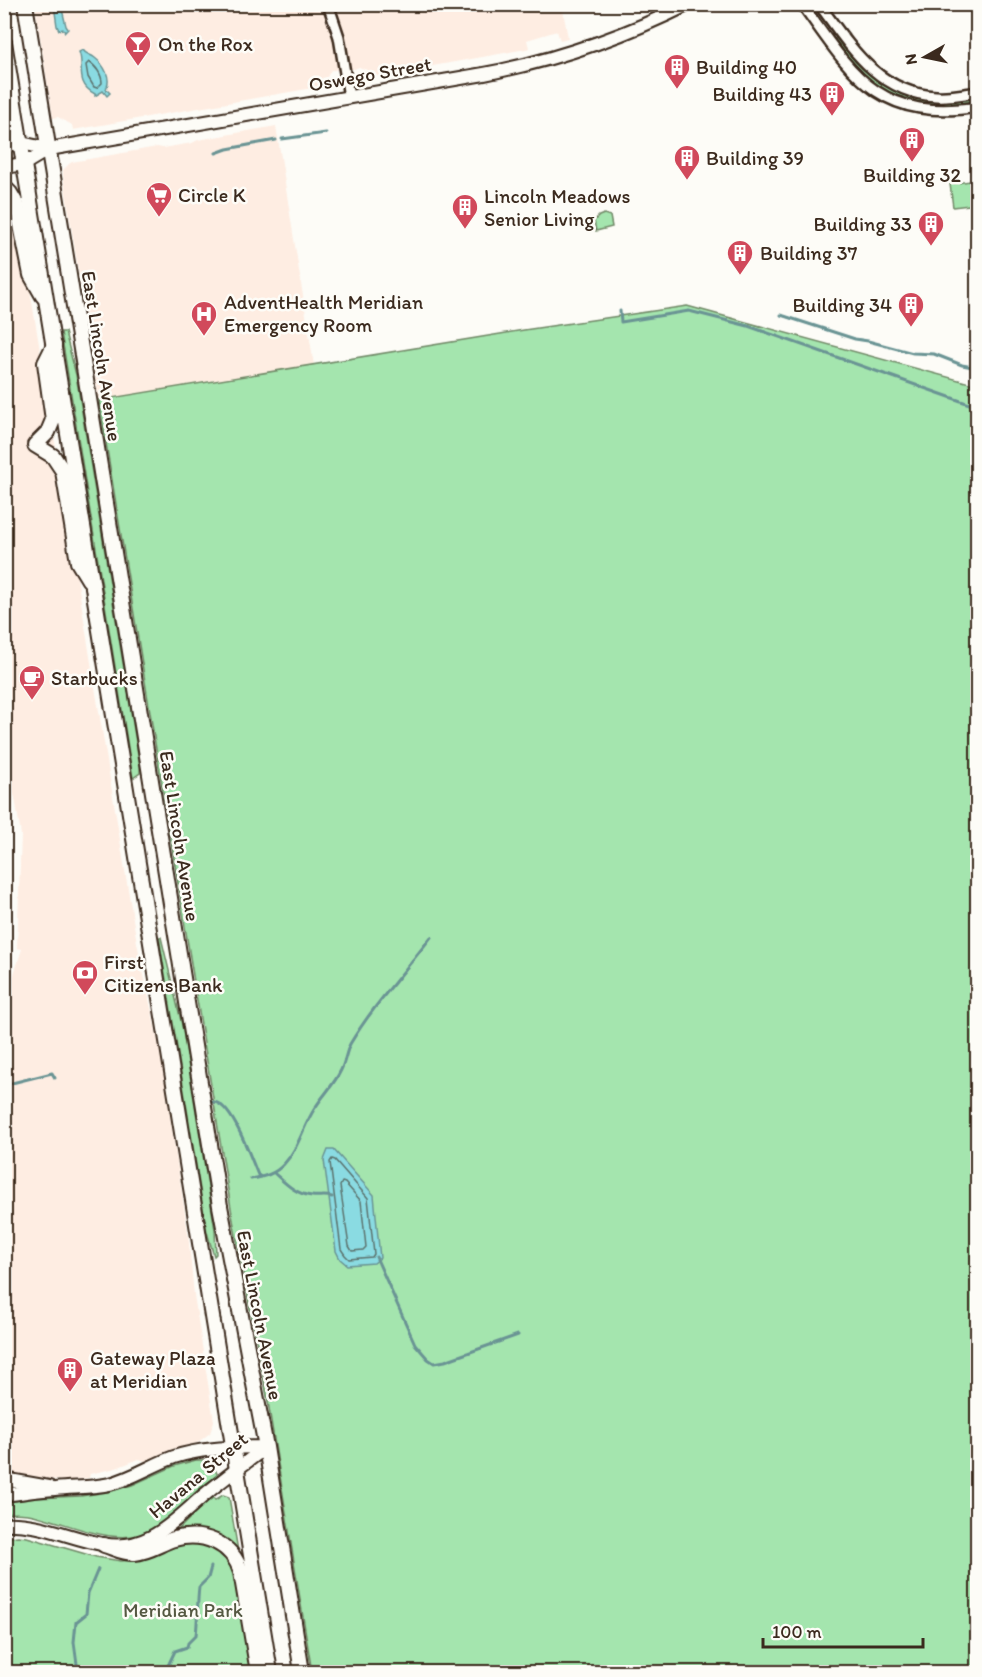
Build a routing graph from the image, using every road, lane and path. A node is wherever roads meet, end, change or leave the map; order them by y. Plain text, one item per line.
1 (25, 4) edge
2 (328, 4) edge
3 (689, 4) edge
4 (802, 4) edge
5 (819, 4) edge
6 (4, 42) edge
7 (978, 92) edge
8 (349, 97) junction
9 (978, 106) edge
10 (21, 143) junction
11 (4, 146) edge
12 (49, 149) junction
13 (24, 164) junction
14 (4, 167) edge
15 (4, 187) edge
16 (47, 302) junction
17 (54, 345) junction
18 (93, 587) junction
19 (266, 1447) junction
20 (233, 1448) junction
21 (237, 1469) junction
22 (4, 1479) edge
23 (56, 1488) junction
24 (4, 1495) edge
25 (4, 1524) edge
26 (23, 1524) junction
27 (4, 1529) edge
28 (104, 1545) junction
29 (258, 1672) edge
30 (270, 1672) edge
31 (302, 1672) edge

1 - 12 main road, East Lincoln Avenue
2 - 8 street
3 - 8 main road, Oswego Street
4 - 9 street
5 - 7 street
6 - 10 main road
8 - 12 main road, Oswego Street
10 - 11 main road, Oswego Street
10 - 12 main road, Oswego Street
10 - 13 main road
12 - 13 main road, Oswego Street
12 - 19 main road, East Lincoln Avenue
13 - 14 main road, Oswego Street
13 - 16 main road
15 - 16 main road
16 - 17 main road
17 - 18 main road
17 - 18 main road
18 - 20 main road
19 - 20 main road, Havana Street
19 - 21 main road, Havana Street
19 - 31 main road, East Lincoln Avenue
20 - 21 main road
20 - 23 main road, Havana Street
21 - 28 main road, Havana Street
21 - 30 main road
22 - 23 main road
23 - 24 main road, Havana Street
25 - 26 main road, Havana Street
26 - 27 main road
26 - 28 main road, Havana Street
28 - 29 main road

